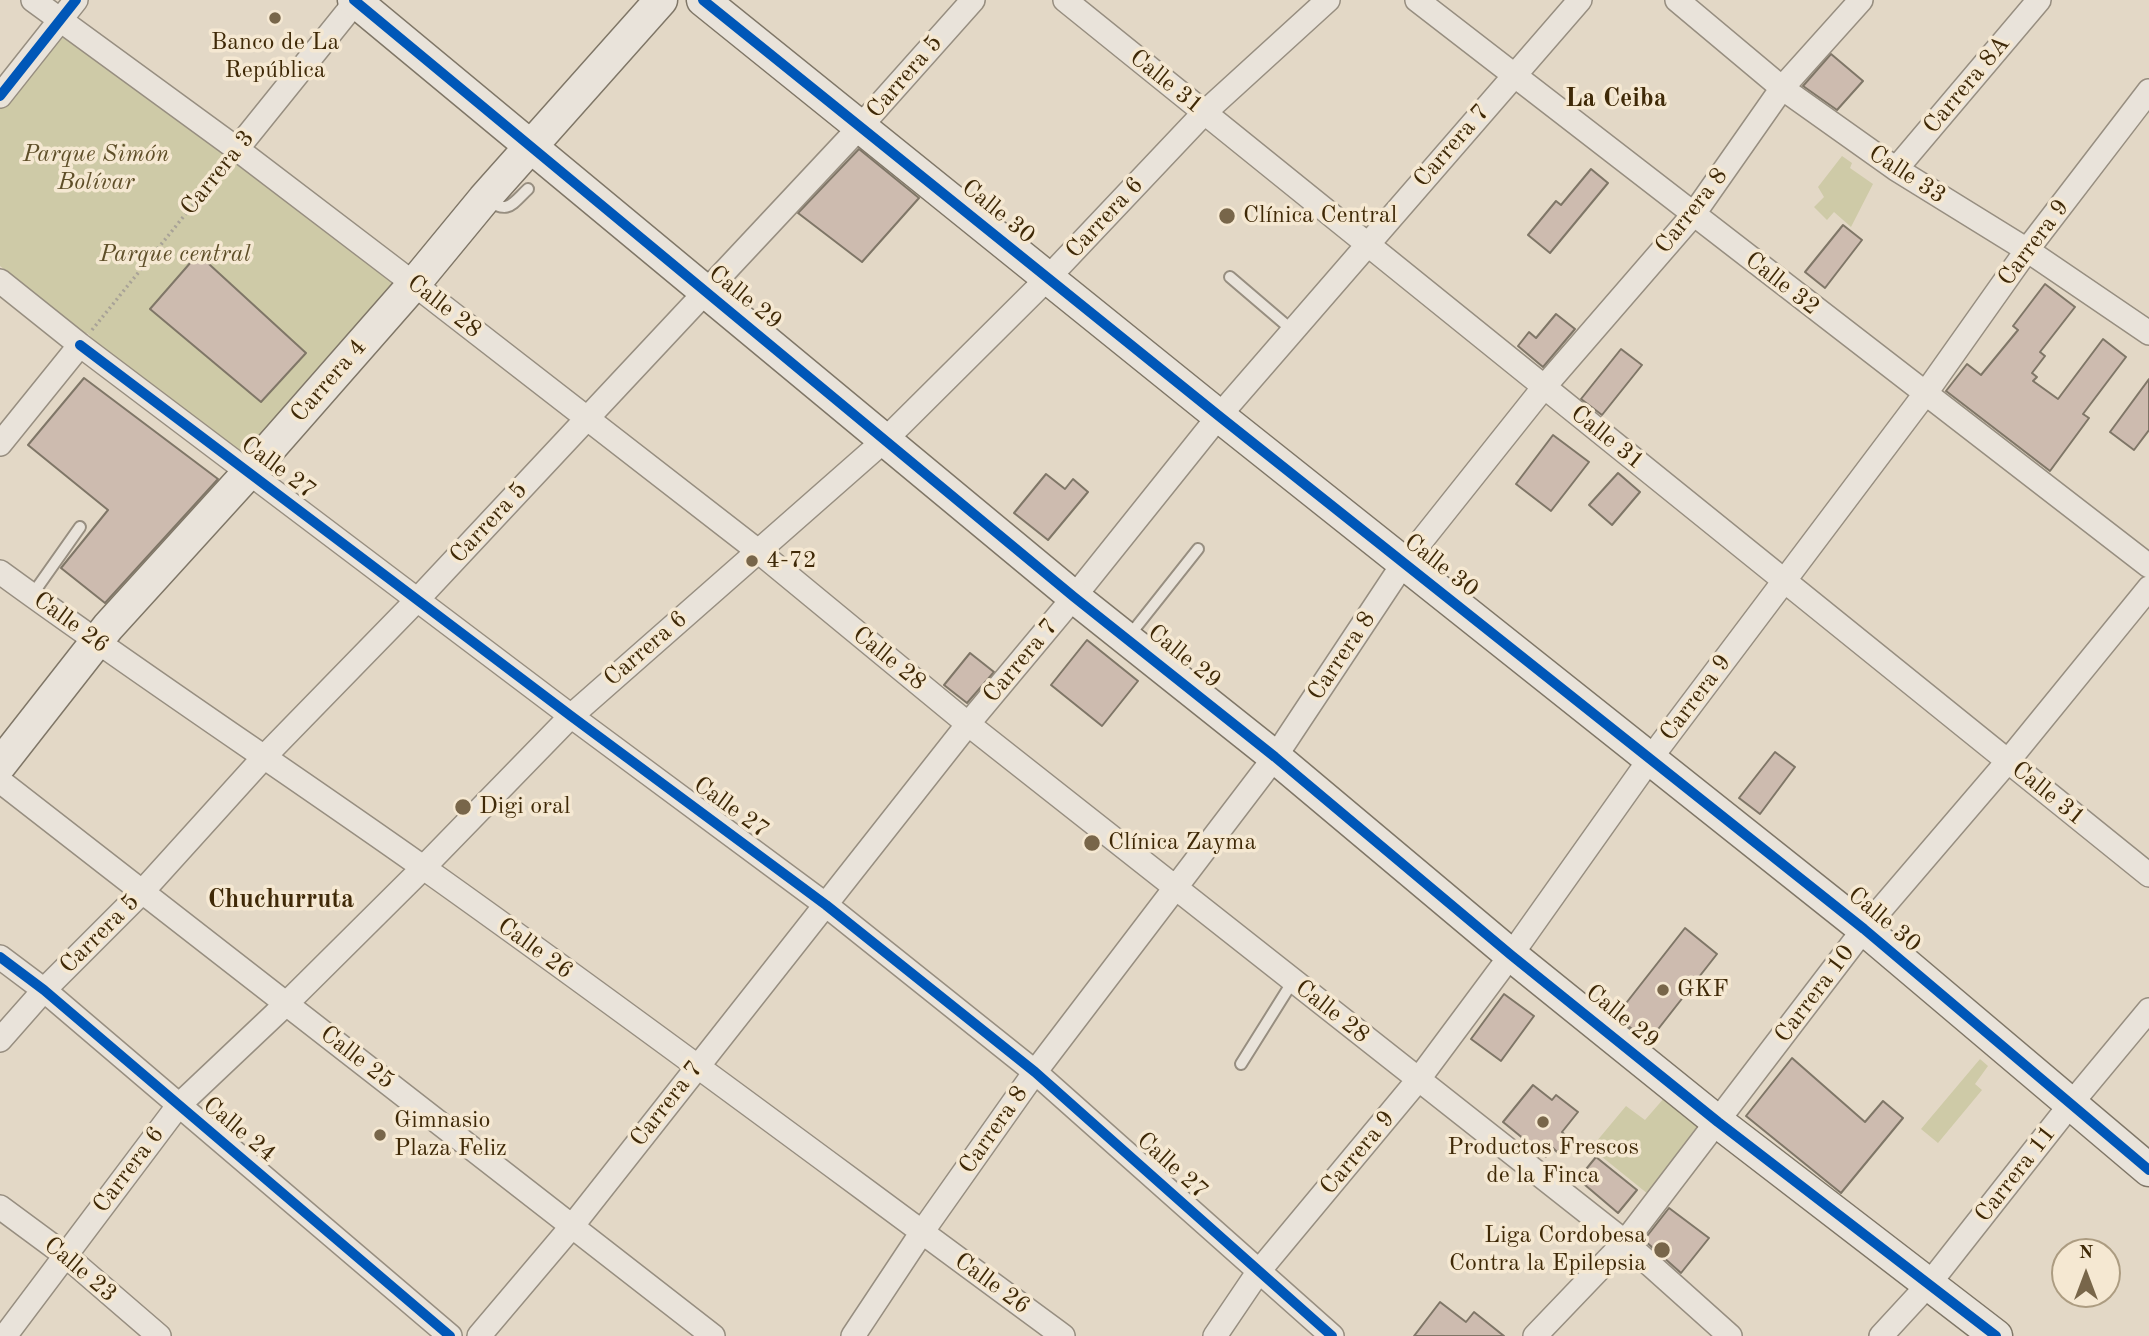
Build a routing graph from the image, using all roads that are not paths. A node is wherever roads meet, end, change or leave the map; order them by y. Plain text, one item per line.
1 (33, 0) edge
2 (76, 0) edge
3 (356, 0) edge
4 (661, 0) edge
5 (703, 0) edge
6 (973, 0) edge
7 (1065, 0) edge
8 (1328, 0) edge
9 (1417, 0) edge
10 (1580, 0) edge
11 (1677, 0) edge
12 (1861, 0) edge
13 (2039, 0) edge
14 (61, 20) junction
15 (1515, 74) junction
16 (1782, 89) junction
17 (2149, 91) edge
18 (0, 96) edge
19 (1204, 113) junction
20 (859, 128) junction
21 (531, 145) junction
22 (237, 149) junction
23 (1896, 169) junction
24 (528, 189) dead end
25 (484, 199) junction
26 (1693, 215) junction
27 (1367, 244) junction
28 (2027, 250) junction
29 (1230, 277) dead end
30 (1047, 279) junction
31 (0, 281) edge
32 (414, 284) junction
33 (704, 292) junction
34 (1293, 330) junction
35 (2149, 333) edge
36 (80, 345) junction
37 (1544, 387) junction
38 (1925, 394) junction
39 (1219, 416) junction
40 (587, 417) junction
41 (886, 439) junction
42 (0, 444) edge
43 (249, 472) junction
44 (80, 527) dead end
45 (1198, 549) dead end
46 (758, 551) junction
47 (1403, 564) junction
48 (2149, 566) edge
49 (0, 572) edge
50 (1785, 581) junction
51 (2149, 588) edge
52 (32, 595) junction
53 (1074, 597) junction
54 (418, 599) junction
55 (1127, 639) junction
56 (96, 642) junction
57 (571, 716) junction
58 (968, 724) junction
59 (265, 756) junction
60 (1275, 757) junction
61 (1650, 759) junction
62 (2008, 761) junction
63 (0, 765) edge
64 (0, 781) edge
65 (423, 868) junction
66 (2149, 875) edge
67 (1176, 886) junction
68 (142, 893) junction
69 (827, 905) junction
70 (1864, 929) junction
71 (1511, 955) junction
72 (0, 957) edge
73 (1293, 981) junction
74 (44, 990) junction
75 (286, 1004) junction
76 (2149, 1010) edge
77 (0, 1040) edge
78 (1241, 1064) dead end
79 (697, 1066) junction
80 (1035, 1072) junction
81 (1418, 1080) junction
82 (2070, 1105) junction
83 (178, 1106) junction
84 (1718, 1122) junction
85 (2149, 1170) edge
86 (0, 1207) edge
87 (573, 1225) junction
88 (922, 1232) junction
89 (1625, 1242) junction
90 (65, 1255) junction
91 (1259, 1271) junction
92 (1929, 1284) junction
93 (5, 1336) edge
94 (159, 1336) edge
95 (450, 1336) edge
96 (479, 1336) edge
97 (713, 1336) edge
98 (853, 1336) edge
99 (1063, 1336) edge
100 (1215, 1336) edge
101 (1332, 1336) edge
102 (1535, 1336) edge
103 (1730, 1336) edge
104 (1881, 1336) edge
105 (1996, 1336) edge

1 - 14 street, Calle 28
2 - 14 street
3 - 21 street, Calle 29
3 - 22 street, Carrera 3
4 - 21 street, Carrera 4
5 - 20 street, Calle 30
6 - 20 street, Carrera 5
7 - 19 street, Calle 31
8 - 19 street, Carrera 6
9 - 15 street, Calle 32
10 - 15 street, Carrera 7
11 - 16 street, Calle 33
12 - 16 street, Carrera 8
13 - 23 street, Carrera 8A
14 - 18 street
14 - 22 street, Calle 28
15 - 26 street, Calle 32
15 - 27 street, Carrera 7
16 - 23 street, Calle 33
16 - 26 street, Carrera 8
17 - 28 street, Carrera 9
19 - 27 street, Calle 31
19 - 30 street, Carrera 6
20 - 30 street, Calle 30
20 - 33 street, Carrera 5
21 - 25 street, Carrera 4
21 - 33 street, Calle 29
22 - 32 street, Calle 28
23 - 28 street, Calle 33
24 - 25 lane
25 - 32 street, Carrera 4
26 - 37 street, Carrera 8
26 - 38 street, Calle 32
27 - 34 street, Carrera 7
27 - 37 street, Calle 31
28 - 35 street, Calle 33
28 - 38 street, Carrera 9
29 - 34 lane
30 - 39 street, Calle 30
30 - 41 street, Carrera 6
31 - 36 street, Calle 27
32 - 40 street, Calle 28
32 - 43 street, Carrera 4
33 - 40 street, Carrera 5
33 - 41 street, Calle 29
34 - 39 street, Carrera 7
36 - 42 street
36 - 43 street, Calle 27
37 - 47 street, Carrera 8
37 - 50 street, Calle 31
38 - 48 street, Calle 32
38 - 50 street, Carrera 9
39 - 47 street, Calle 30
39 - 53 street, Carrera 7
40 - 46 street, Calle 28
40 - 54 street, Carrera 5
41 - 46 street, Carrera 6
41 - 53 street, Calle 29
43 - 54 street, Calle 27
43 - 56 street, Carrera 4
44 - 52 lane
45 - 55 lane
46 - 57 street, Carrera 6
46 - 58 street, Calle 28
47 - 60 street, Carrera 8
47 - 61 street, Calle 30
49 - 52 street, Calle 26
50 - 61 street, Carrera 9
50 - 62 street, Calle 31
51 - 62 street, Carrera 10
52 - 56 street, Calle 26
53 - 55 street, Calle 29
53 - 58 street, Carrera 7
54 - 57 street, Calle 27
54 - 59 street, Carrera 5
55 - 60 street, Calle 29
56 - 59 street, Calle 26
56 - 63 street, Carrera 4
57 - 65 street, Carrera 6
57 - 69 street, Calle 27
58 - 67 street, Calle 28
58 - 69 street, Carrera 7
59 - 65 street, Calle 26
59 - 68 street, Carrera 5
60 - 67 street, Carrera 8
60 - 71 street, Calle 29
61 - 70 street, Calle 30
61 - 71 street, Carrera 9
62 - 66 street, Calle 31
62 - 70 street, Carrera 10
64 - 68 street, Calle 25
65 - 75 street, Carrera 6
65 - 79 street, Calle 26
67 - 73 street, Calle 28
67 - 80 street, Carrera 8
68 - 74 street, Carrera 5
68 - 75 street, Calle 25
69 - 79 street, Carrera 7
69 - 80 street, Calle 27
70 - 82 street, Calle 30
70 - 84 street, Carrera 10
71 - 81 street, Carrera 9
71 - 84 street, Calle 29
72 - 74 street, Calle 24
73 - 78 lane
73 - 81 street, Calle 28
74 - 77 street, Carrera 5
74 - 83 street, Calle 24
75 - 83 street, Carrera 6
75 - 87 street, Calle 25
76 - 82 street, Carrera 11
79 - 87 street, Carrera 7
79 - 88 street, Calle 26
80 - 88 street, Carrera 8
80 - 91 street, Calle 27
81 - 89 street, Calle 28
81 - 91 street, Carrera 9
82 - 85 street, Calle 30
82 - 92 street, Carrera 11
83 - 90 street, Carrera 6
83 - 95 street, Calle 24
84 - 89 street, Carrera 10
84 - 92 street, Calle 29
86 - 90 street, Calle 23
87 - 96 street, Carrera 7
87 - 97 street, Calle 25
88 - 98 street, Carrera 8
88 - 99 street, Calle 26
89 - 102 street, Carrera 10
89 - 103 street, Calle 28
90 - 93 street, Carrera 6
90 - 94 street, Calle 23
91 - 100 street, Carrera 9
91 - 101 street, Calle 27
92 - 104 street, Carrera 11
92 - 105 street, Calle 29

